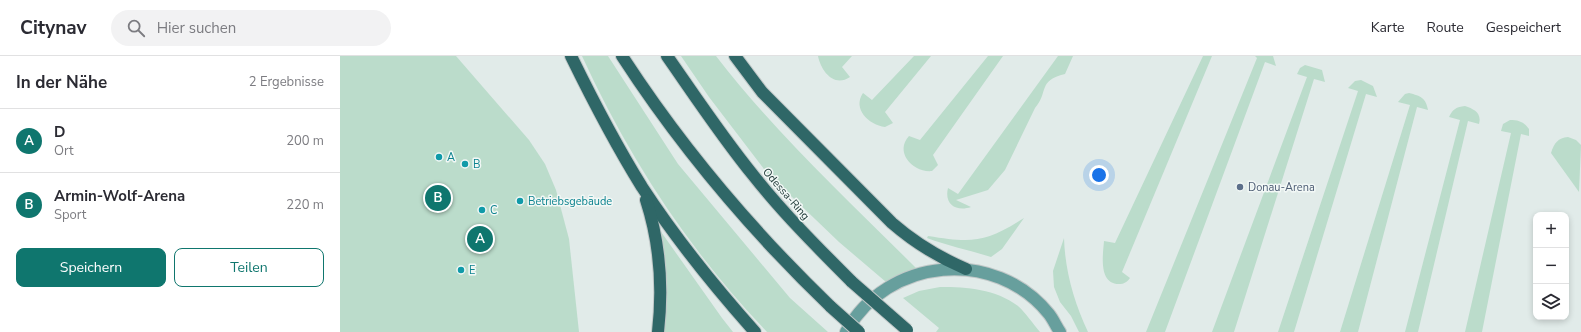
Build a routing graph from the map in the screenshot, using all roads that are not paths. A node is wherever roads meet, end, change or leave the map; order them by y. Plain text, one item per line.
1 (571, 56) edge
2 (622, 56) edge
3 (667, 56) edge
4 (735, 56) edge
5 (642, 187) junction
6 (966, 269) junction
7 (908, 331) edge
8 (658, 332) edge
9 (755, 332) edge
10 (846, 332) edge
11 (859, 332) edge
12 (1060, 332) edge

1 - 5 highway
2 - 11 highway, bridge
3 - 7 highway, Odessa-Ring, bridge
4 - 6 highway
5 - 8 highway
5 - 9 highway
6 - 10 main road
6 - 12 main road

